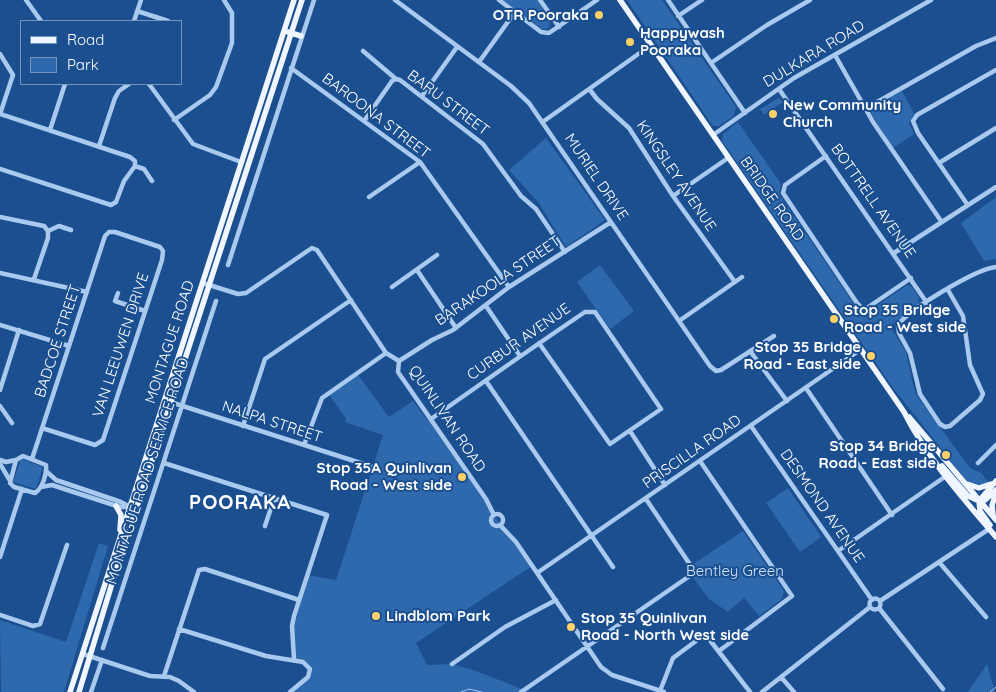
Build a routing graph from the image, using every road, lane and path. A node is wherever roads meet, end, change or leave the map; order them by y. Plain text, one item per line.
1 (26, 0) edge
2 (141, 0) edge
3 (224, 0) edge
4 (294, 0) edge
5 (302, 0) edge
6 (314, 0) edge
7 (395, 0) edge
8 (499, 0) edge
9 (540, 0) edge
10 (597, 0) edge
11 (620, 0) edge
12 (668, 0) edge
13 (702, 0) edge
14 (810, 0) edge
15 (931, 0) edge
16 (137, 11) junction
17 (515, 12) junction
18 (678, 16) junction
19 (40, 20) edge
20 (134, 20) edge
21 (165, 20) edge
22 (559, 27) junction
23 (284, 31) junction
24 (291, 33) junction
25 (301, 36) junction
26 (996, 38) edge
27 (651, 45) junction
28 (457, 47) junction
29 (363, 51) dead end
30 (0, 54) edge
31 (835, 54) junction
32 (479, 62) junction
33 (711, 63) junction
34 (291, 68) junction
35 (996, 70) edge
36 (396, 79) junction
37 (65, 85) edge
38 (128, 85) edge
39 (150, 85) edge
40 (779, 89) junction
41 (590, 90) junction
42 (422, 96) junction
43 (865, 108) junction
44 (745, 113) junction
45 (0, 114) edge
46 (174, 120) junction
47 (364, 121) junction
48 (544, 122) junction
49 (996, 128) edge
50 (50, 130) junction
51 (713, 135) junction
52 (99, 146) junction
53 (826, 156) junction
54 (728, 158) junction
55 (241, 162) junction
56 (420, 162) junction
57 (939, 163) junction
58 (249, 164) junction
59 (135, 166) junction
60 (0, 169) edge
61 (152, 182) dead end
62 (996, 186) edge
63 (673, 196) junction
64 (369, 197) dead end
65 (967, 204) junction
66 (0, 217) edge
67 (942, 221) junction
68 (611, 222) junction
69 (71, 230) dead end
70 (48, 231) junction
71 (109, 232) joint
72 (566, 252) junction
73 (894, 253) junction
74 (437, 255) dead end
75 (228, 265) dead end
76 (996, 267) edge
77 (417, 270) junction
78 (0, 272) edge
79 (742, 277) dead end
80 (911, 278) junction
81 (34, 279) junction
82 (735, 282) junction
83 (202, 283) junction
84 (209, 285) junction
85 (392, 287) dead end
86 (509, 287) junction
87 (948, 290) junction
88 (87, 292) junction
89 (118, 293) dead end
90 (350, 300) junction
91 (216, 301) dead end
92 (927, 303) junction
93 (486, 306) junction
94 (145, 311) junction
95 (679, 321) junction
96 (0, 325) edge
97 (456, 328) junction
98 (19, 330) junction
99 (774, 336) dead end
100 (539, 343) junction
101 (69, 346) junction
102 (860, 350) junction
103 (750, 351) junction
104 (386, 353) junction
105 (520, 356) junction
106 (399, 361) junction
107 (486, 381) junction
108 (806, 388) junction
109 (0, 390) edge
110 (164, 400) junction
111 (787, 401) junction
112 (172, 402) junction
113 (0, 406) edge
114 (182, 406) junction
115 (904, 412) junction
116 (431, 419) junction
117 (12, 423) dead end
118 (244, 426) junction
119 (751, 426) junction
120 (42, 428) junction
121 (630, 431) junction
122 (304, 445) junction
123 (996, 445) edge
124 (929, 453) junction
125 (32, 459) junction
126 (0, 460) edge
127 (16, 460) junction
128 (700, 461) junction
129 (164, 463) junction
130 (978, 463) dead end
131 (0, 464) edge
132 (373, 467) dead end
133 (46, 471) junction
134 (946, 476) junction
135 (10, 480) junction
136 (995, 482) edge
137 (965, 484) junction
138 (665, 485) junction
139 (41, 487) junction
140 (22, 489) junction
141 (996, 492) edge
142 (274, 499) junction
143 (646, 499) junction
144 (980, 501) junction
145 (116, 506) junction
146 (130, 507) junction
147 (137, 509) junction
148 (494, 515) junction
149 (892, 515) junction
150 (994, 518) edge
151 (265, 526) dead end
152 (500, 526) junction
153 (989, 529) junction
154 (591, 536) junction
155 (996, 537) edge
156 (3, 540) edge
157 (120, 540) junction
158 (67, 545) dead end
159 (838, 551) junction
160 (0, 557) edge
161 (939, 562) junction
162 (612, 567) dead end
163 (537, 573) junction
164 (299, 600) junction
165 (556, 600) junction
166 (872, 600) junction
167 (880, 601) junction
168 (870, 607) junction
169 (879, 608) junction
170 (0, 615) edge
171 (986, 617) dead end
172 (179, 629) junction
173 (587, 647) junction
174 (103, 648) dead end
175 (718, 651) junction
176 (83, 654) junction
177 (90, 657) junction
178 (294, 659) junction
179 (102, 660) junction
180 (452, 664) dead end
181 (164, 676) junction
182 (781, 677) junction
183 (646, 686) junction
184 (944, 689) dead end
185 (662, 691) edge
186 (70, 692) edge
187 (80, 692) edge
188 (91, 692) edge
189 (194, 692) edge
190 (290, 692) edge
191 (521, 692) edge
192 (642, 692) edge
193 (750, 692) edge
194 (762, 692) edge
195 (794, 692) edge

1 - 19 street
2 - 16 street
3 - 46 street
4 - 23 main road, MONTAGUE ROAD
5 - 24 main road, MONTAGUE ROAD
6 - 25 street
7 - 28 street, MURIEL DRIVE
8 - 17 street
9 - 22 street
10 - 22 street
11 - 27 main road, BRIDGE ROAD
12 - 18 street
13 - 18 street
14 - 33 street
15 - 31 street, DULKARA ROAD
16 - 20 street
16 - 21 street
17 - 22 street
17 - 32 street
18 - 33 street
23 - 24 main road
23 - 55 main road, MONTAGUE ROAD
24 - 25 main road
24 - 58 main road, MONTAGUE ROAD
25 - 34 street
26 - 43 street
27 - 41 street
27 - 51 main road, BRIDGE ROAD
28 - 32 street, MURIEL DRIVE
28 - 42 street
29 - 36 street, BARU STREET
30 - 45 street
31 - 40 street, DULKARA ROAD
31 - 43 street
32 - 48 street, MURIEL DRIVE
33 - 44 street
34 - 47 street, BAROONA STREET
34 - 75 street
35 - 57 street
36 - 42 street, BARU STREET
36 - 47 street
37 - 50 street
38 - 52 street
39 - 46 street
40 - 44 street, DULKARA ROAD
40 - 53 street, BOTTRELL AVENUE
41 - 48 street
41 - 63 street, KINGSLEY AVENUE
42 - 72 street, BARU STREET
43 - 67 street
44 - 51 street, DULKARA ROAD
45 - 50 street
46 - 55 street
47 - 56 street, BAROONA STREET
48 - 68 street, MURIEL DRIVE
49 - 57 street
50 - 52 street
51 - 54 main road, BRIDGE ROAD
52 - 59 street
53 - 73 street, BOTTRELL AVENUE
53 - 80 street
54 - 63 street
54 - 102 main road, BRIDGE ROAD
55 - 58 main road
55 - 83 main road, MONTAGUE ROAD
56 - 64 street
56 - 86 street, BAROONA STREET
57 - 65 street
58 - 84 main road, MONTAGUE ROAD
59 - 60 street
59 - 61 street
62 - 65 street
63 - 82 street, KINGSLEY AVENUE
65 - 67 street
66 - 70 street
67 - 73 street
68 - 72 street, BARAKOOLA STREET
68 - 95 street, MURIEL DRIVE
69 - 70 street
70 - 81 street
71 - 88 street, BADCOE STREET
71 - 94 street, VAN LEEUWEN DRIVE
72 - 86 street, BARAKOOLA STREET
73 - 80 street, BOTTRELL AVENUE
74 - 77 street
76 - 87 street
77 - 85 street
77 - 97 street
78 - 81 street
79 - 82 street
80 - 92 street, BOTTRELL AVENUE
81 - 88 street
82 - 95 street
83 - 84 street, QUINLIVAN ROAD
83 - 110 main road, MONTAGUE ROAD
84 - 90 street, QUINLIVAN ROAD
84 - 112 main road, MONTAGUE ROAD
86 - 93 street, BARAKOOLA STREET
87 - 92 street
87 - 92 street
88 - 101 street, BADCOE STREET
89 - 94 street
90 - 104 street, QUINLIVAN ROAD
90 - 118 street
91 - 114 street, MONTAGUE ROAD SERVICE ROAD
93 - 97 street, BARAKOOLA STREET
93 - 105 street
94 - 120 street, VAN LEEUWEN DRIVE
95 - 103 street, MURIEL DRIVE
96 - 98 street
97 - 106 street, BARAKOOLA STREET
98 - 101 street
98 - 109 street
99 - 103 street, MURIEL DRIVE
100 - 105 street, CURBUR AVENUE
100 - 121 street
100 - 121 street, CURBUR AVENUE
101 - 120 street, BADCOE STREET
102 - 108 street, PRISCILLA ROAD
102 - 115 main road, BRIDGE ROAD
103 - 111 street
104 - 106 street, QUINLIVAN ROAD
104 - 122 street
105 - 107 street, CURBUR AVENUE
106 - 116 street, QUINLIVAN ROAD
107 - 116 street, CURBUR AVENUE
107 - 154 street
108 - 111 street, PRISCILLA ROAD
108 - 149 street
110 - 112 street, NALPA STREET
110 - 146 main road, MONTAGUE ROAD
111 - 119 street, PRISCILLA ROAD
112 - 114 street, NALPA STREET
112 - 147 main road, MONTAGUE ROAD
113 - 117 street
114 - 118 street, NALPA STREET
114 - 129 street, MONTAGUE ROAD SERVICE ROAD
115 - 124 main road, BRIDGE ROAD
115 - 137 main road, BRIDGE ROAD
116 - 148 street, QUINLIVAN ROAD
118 - 122 street, NALPA STREET
119 - 128 street, PRISCILLA ROAD
119 - 159 street, DESMOND AVENUE
120 - 125 street, BADCOE STREET
121 - 138 street
122 - 132 street, NALPA STREET
123 - 130 street
124 - 134 main road, BRIDGE ROAD
124 - 144 main road
125 - 127 street
125 - 133 street
126 - 127 street
127 - 135 street
128 - 138 street, PRISCILLA ROAD
128 - 175 street
129 - 142 street
129 - 174 street, MONTAGUE ROAD SERVICE ROAD
131 - 135 street
133 - 139 street
133 - 146 street
134 - 149 street
134 - 153 main road, BRIDGE ROAD
135 - 140 street
136 - 137 main road
136 - 144 main road
137 - 144 main road, BRIDGE ROAD
138 - 143 street, PRISCILLA ROAD
139 - 140 street
139 - 145 street
140 - 156 street
141 - 144 main road
141 - 150 main road
142 - 151 street
142 - 164 street
143 - 154 street, PRISCILLA ROAD
143 - 173 street
144 - 150 main road, BRIDGE ROAD
144 - 155 main road
145 - 146 street
145 - 157 main road
146 - 147 main road
146 - 157 main road, MONTAGUE ROAD
147 - 177 main road, MONTAGUE ROAD
148 - 152 street
148 - 152 street
149 - 159 street
152 - 163 street
153 - 155 main road, BRIDGE ROAD
153 - 161 street
154 - 162 street
154 - 163 street, PRISCILLA ROAD
156 - 160 street
157 - 176 main road, MONTAGUE ROAD
158 - 170 street
159 - 166 street, DESMOND AVENUE
161 - 167 street
161 - 171 street
163 - 165 street
164 - 172 street
164 - 178 street
165 - 173 street
165 - 180 street
166 - 167 street
166 - 168 street
167 - 169 street
168 - 169 street
168 - 182 street
169 - 184 street
172 - 178 street
172 - 181 street
173 - 183 street
173 - 191 street
175 - 185 street
175 - 193 street
176 - 177 street
176 - 186 main road, MONTAGUE ROAD
177 - 179 street
177 - 187 main road, MONTAGUE ROAD
178 - 190 street
179 - 181 street
179 - 188 street
181 - 189 street
182 - 194 street
182 - 195 street
183 - 185 street
183 - 192 street

